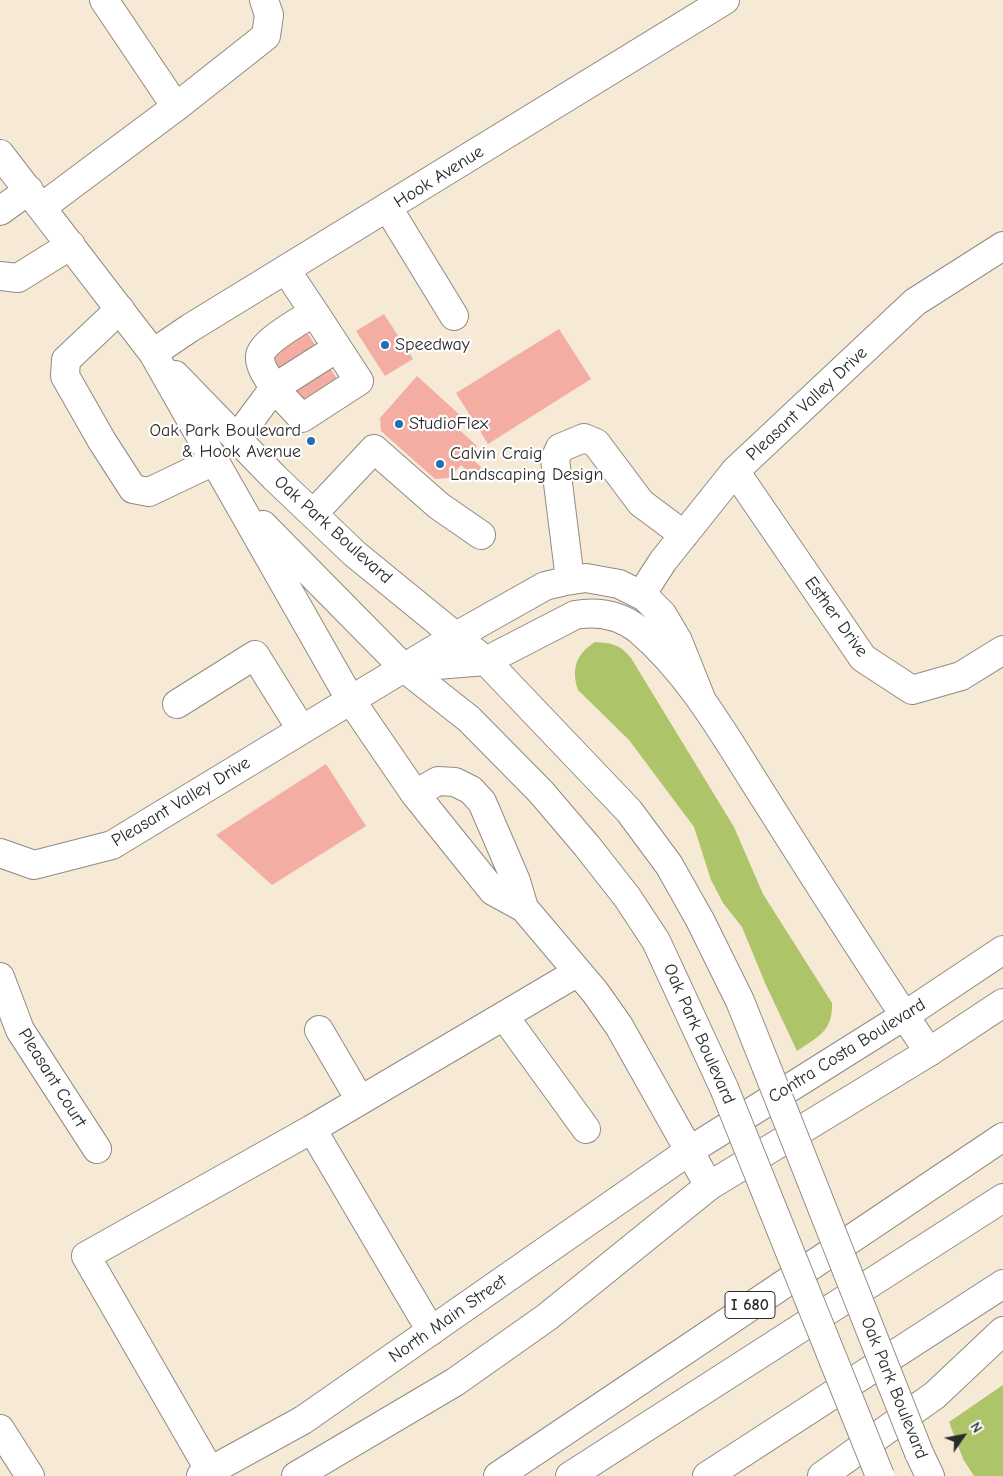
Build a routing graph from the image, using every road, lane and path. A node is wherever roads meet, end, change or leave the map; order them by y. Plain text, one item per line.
1 (104, 0) edge
2 (264, 0) edge
3 (725, 0) edge
4 (176, 108) junction
5 (0, 154) edge
6 (35, 198) junction
7 (388, 208) junction
8 (0, 211) edge
9 (71, 245) junction
10 (1003, 246) edge
11 (286, 270) junction
12 (0, 276) edge
13 (120, 309) junction
14 (314, 312) junction
15 (454, 316) dead end
16 (337, 348) junction
17 (152, 353) junction
18 (274, 388) junction
19 (237, 438) junction
20 (214, 462) junction
21 (735, 471) junction
22 (236, 497) junction
23 (314, 514) junction
24 (481, 535) dead end
25 (684, 535) junction
26 (570, 580) junction
27 (642, 595) junction
28 (458, 636) junction
29 (1003, 650) edge
30 (486, 660) junction
31 (403, 667) junction
32 (350, 699) junction
33 (702, 701) junction
34 (177, 704) dead end
35 (301, 729) junction
36 (415, 794) junction
37 (0, 853) edge
38 (524, 908) junction
39 (1003, 950) edge
40 (578, 972) junction
41 (0, 977) edge
42 (1003, 1003) edge
43 (504, 1016) junction
44 (904, 1016) junction
45 (319, 1030) dead end
46 (929, 1052) junction
47 (360, 1100) junction
48 (312, 1129) junction
49 (586, 1129) dead end
50 (1003, 1136) edge
51 (97, 1149) dead end
52 (690, 1151) junction
53 (709, 1186) junction
54 (1003, 1198) edge
55 (1003, 1284) edge
56 (431, 1331) junction
57 (1003, 1331) edge
58 (0, 1429) edge
59 (925, 1465) edge
60 (206, 1474) edge
61 (30, 1476) edge
62 (296, 1476) edge
63 (498, 1476) edge
64 (570, 1476) edge
65 (708, 1476) edge
66 (822, 1476) edge
67 (880, 1476) edge

1 - 4 main road
2 - 4 main road
3 - 7 main road, Hook Avenue
4 - 6 main road
5 - 6 main road, Oak Park Boulevard
6 - 8 main road
6 - 9 main road, Oak Park Boulevard
7 - 11 main road, Hook Avenue
7 - 15 main road
9 - 12 main road
9 - 13 main road, Oak Park Boulevard
10 - 21 main road, Pleasant Valley Drive
11 - 14 main road
11 - 17 main road, Hook Avenue
13 - 17 main road, Oak Park Boulevard
13 - 20 main road
14 - 16 main road
14 - 18 main road
16 - 18 main road
16 - 18 main road
17 - 19 main road, Oak Park Boulevard
17 - 20 main road, Oak Park Boulevard
18 - 19 main road
19 - 23 main road, Oak Park Boulevard
20 - 22 main road, Oak Park Boulevard
21 - 25 main road, Pleasant Valley Drive
21 - 29 main road, Esther Drive
22 - 31 main road, Oak Park Boulevard
22 - 32 main road, Oak Park Boulevard
23 - 24 main road
23 - 28 main road, Oak Park Boulevard
25 - 26 main road
25 - 27 main road, Pleasant Valley Drive
26 - 27 main road
26 - 28 main road
27 - 33 main road
28 - 30 main road, Oak Park Boulevard
28 - 31 main road
30 - 31 main road
30 - 33 main road
30 - 59 main road, Oak Park Boulevard, bridge
31 - 32 main road
31 - 67 main road, Oak Park Boulevard, bridge
32 - 35 main road, Pleasant Valley Drive
32 - 36 main road, Oak Park Boulevard
33 - 44 main road
34 - 35 main road
35 - 37 main road, Pleasant Valley Drive
36 - 38 main road, Oak Park Boulevard
36 - 38 main road, Oak Park Boulevard
38 - 40 main road, Oak Park Boulevard
39 - 44 main road, Contra Costa Boulevard
40 - 43 main road
40 - 52 main road, Oak Park Boulevard
41 - 51 main road, Pleasant Court
42 - 46 main road
43 - 47 main road
43 - 49 main road
44 - 46 main road
44 - 52 main road, Contra Costa Boulevard
45 - 47 main road
46 - 53 main road
47 - 48 main road
48 - 56 main road
48 - 60 main road
50 - 63 main road, I 680
52 - 53 main road, Oak Park Boulevard
52 - 56 main road, North Main Street
53 - 62 main road
54 - 64 main road, I 680
55 - 65 main road
56 - 60 main road, North Main Street
57 - 66 main road
58 - 61 main road

